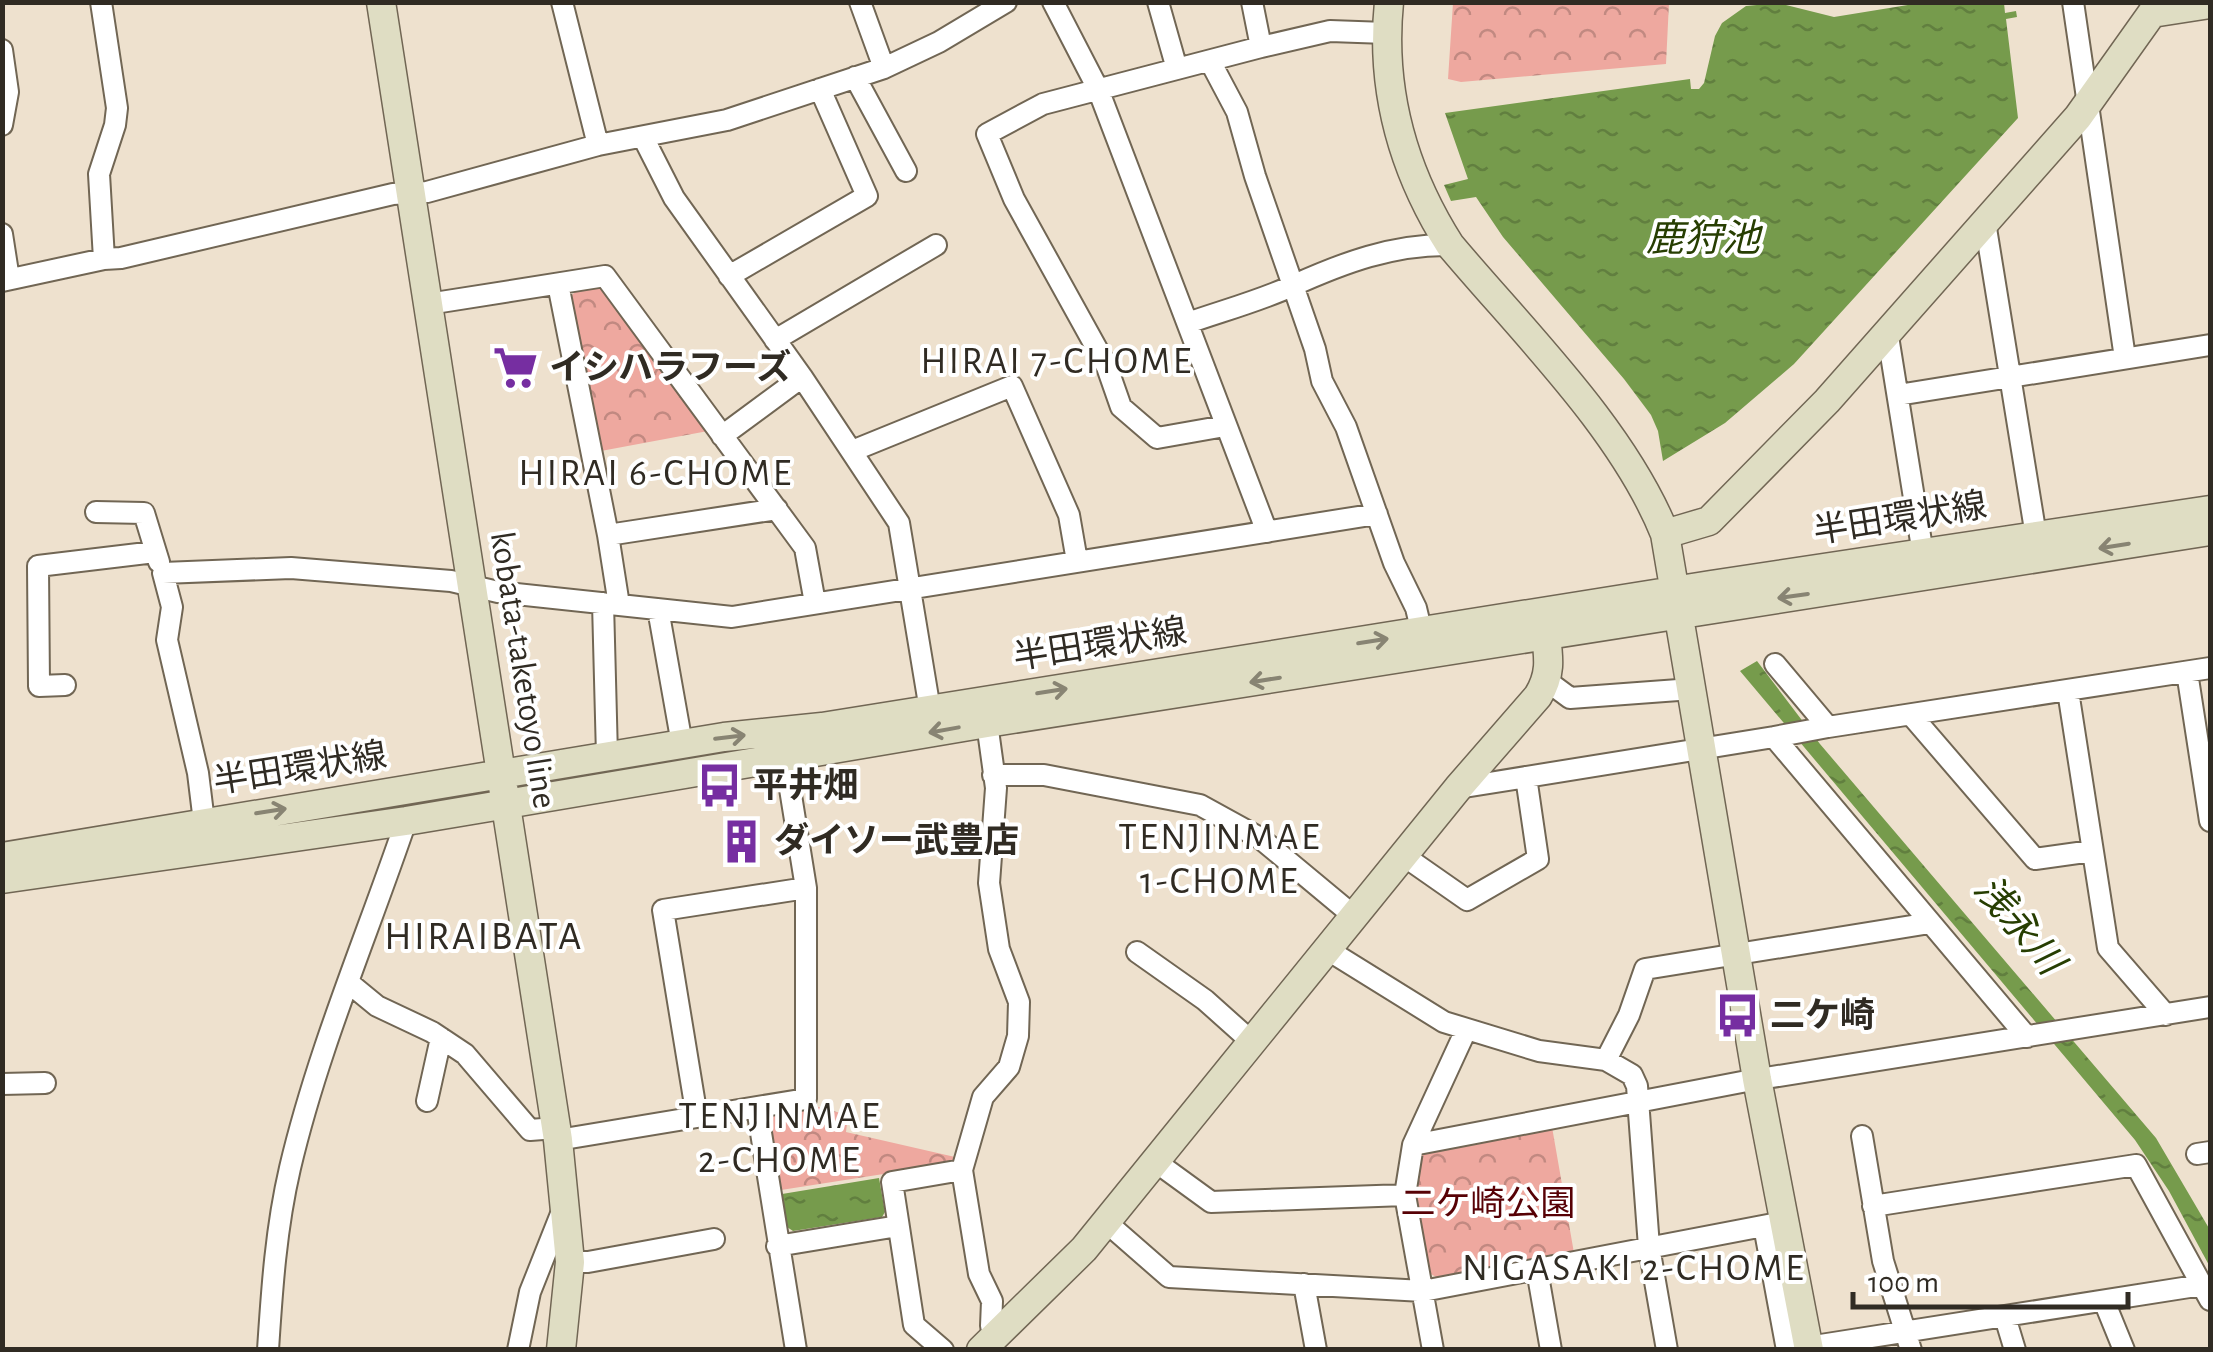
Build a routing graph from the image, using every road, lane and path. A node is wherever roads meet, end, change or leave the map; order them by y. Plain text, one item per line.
1 (101, 2) edge
2 (381, 2) edge
3 (562, 2) edge
4 (860, 2) edge
5 (1006, 2) edge
6 (1053, 2) edge
7 (1158, 2) edge
8 (1252, 2) edge
9 (1389, 2) edge
10 (2073, 2) edge
11 (2210, 4) edge
12 (1386, 33) junction
13 (1261, 47) junction
14 (2, 50) edge
15 (1210, 61) junction
16 (884, 68) junction
17 (1177, 69) junction
18 (855, 77) junction
19 (820, 89) junction
20 (1098, 89) junction
21 (2086, 104) junction
22 (2, 125) edge
23 (643, 137) junction
24 (598, 145) junction
25 (906, 171) dead end
26 (410, 193) junction
27 (1985, 222) junction
28 (2, 234) edge
29 (936, 245) dead end
30 (1450, 245) junction
31 (104, 258) junction
32 (728, 276) junction
33 (6, 280) edge
34 (558, 284) junction
35 (1294, 286) junction
36 (428, 304) junction
37 (1188, 323) junction
38 (1888, 330) junction
39 (775, 340) junction
40 (2210, 345) edge
41 (2124, 358) junction
42 (2012, 376) junction
43 (802, 377) junction
44 (1898, 395) junction
45 (1226, 426) junction
46 (722, 436) junction
47 (852, 452) junction
48 (777, 509) junction
49 (2210, 510) edge
50 (96, 512) dead end
51 (1377, 514) junction
52 (2210, 531) edge
53 (1268, 532) junction
54 (1665, 534) junction
55 (608, 535) junction
56 (2036, 536) junction
57 (155, 552) junction
58 (1923, 554) junction
59 (1077, 562) junction
60 (163, 573) junction
61 (473, 586) junction
62 (911, 589) junction
63 (1679, 602) junction
64 (815, 603) junction
65 (611, 604) junction
66 (658, 609) junction
67 (1422, 633) junction
68 (1546, 636) junction
69 (1775, 664) dead end
70 (2210, 668) edge
71 (2186, 672) junction
72 (1547, 681) junction
73 (65, 684) dead end
74 (1692, 689) junction
75 (2068, 691) junction
76 (930, 710) junction
77 (1912, 716) junction
78 (987, 723) junction
79 (1828, 728) junction
80 (1774, 737) junction
81 (682, 744) junction
82 (1702, 748) junction
83 (607, 756) junction
84 (785, 758) junction
85 (501, 775) junction
86 (993, 775) junction
87 (1526, 777) junction
88 (1458, 788) junction
89 (506, 804) junction
90 (2210, 820) edge
91 (406, 821) junction
92 (204, 822) junction
93 (2092, 851) junction
94 (1404, 856) junction
95 (2, 858) edge
96 (2, 878) edge
97 (806, 888) junction
98 (1355, 917) junction
99 (1930, 923) junction
100 (1328, 950) junction
101 (1137, 952) dead end
102 (1737, 954) junction
103 (348, 983) junction
104 (2210, 1008) edge
105 (2166, 1015) junction
106 (1466, 1030) junction
107 (2027, 1037) junction
108 (441, 1038) junction
109 (1252, 1042) junction
110 (1606, 1060) junction
111 (1757, 1079) junction
112 (45, 1082) dead end
113 (2, 1084) edge
114 (1638, 1100) junction
115 (427, 1101) dead end
116 (757, 1108) junction
117 (697, 1117) junction
118 (557, 1134) junction
119 (1862, 1136) dead end
120 (1413, 1144) junction
121 (1156, 1162) junction
122 (962, 1170) junction
123 (1405, 1194) junction
124 (565, 1202) junction
125 (1873, 1206) junction
126 (1106, 1222) junction
127 (1774, 1224) junction
128 (898, 1226) junction
129 (714, 1240) dead end
130 (778, 1246) junction
131 (1649, 1247) junction
132 (570, 1262) junction
133 (1536, 1270) junction
134 (1304, 1284) junction
135 (1422, 1291) junction
136 (2206, 1292) edge
137 (2104, 1302) junction
138 (2005, 1318) junction
139 (1909, 1340) edge
140 (989, 1342) edge
141 (1801, 1349) edge
142 (268, 1350) edge
143 (518, 1350) edge
144 (561, 1350) edge
145 (796, 1350) edge
146 (943, 1350) edge
147 (1316, 1350) edge
148 (1433, 1350) edge
149 (1551, 1350) edge
150 (1668, 1350) edge
151 (2016, 1350) edge
152 (2124, 1350) edge

1 - 31 street
2 - 26 main road, kobata-taketoyo line
3 - 24 street
4 - 16 street
5 - 16 street
6 - 20 street
7 - 17 street
8 - 13 street
9 - 12 main road
10 - 21 street
11 - 21 main road
12 - 13 street
12 - 30 main road
13 - 15 street
14 - 22 street
15 - 17 street
15 - 35 street
16 - 18 street
17 - 20 street
18 - 19 street
18 - 25 street
19 - 23 street
19 - 32 street
20 - 37 street
20 - 45 street
21 - 27 main road
21 - 41 street
23 - 24 street
23 - 32 street
24 - 26 street
26 - 31 street
26 - 36 main road, kobata-taketoyo line
27 - 38 main road
27 - 42 street
28 - 33 street
29 - 39 street
30 - 35 street
30 - 54 main road
31 - 33 street
32 - 39 street
34 - 36 street
34 - 46 street
34 - 55 street
35 - 37 street
35 - 51 street
36 - 61 main road, kobata-taketoyo line
37 - 45 street
38 - 44 street
38 - 54 main road
39 - 43 street
40 - 41 street
41 - 42 street
42 - 44 street
42 - 56 street
43 - 46 street
43 - 47 street
44 - 58 street
45 - 53 street
46 - 48 street
47 - 59 street
47 - 62 street
48 - 55 street
48 - 64 street
49 - 56 main road, 半田環状線
50 - 57 street
51 - 53 street
51 - 67 street
52 -> 63 main road, 半田環状線
53 - 59 street
54 - 63 main road
55 - 65 street
56 - 58 main road, 半田環状線
57 - 60 street
57 - 73 street
58 - 63 main road, 半田環状線
59 - 62 street
60 - 61 street
60 - 92 street
61 - 65 street
61 - 85 main road, kobata-taketoyo line
62 - 64 street
62 - 76 street
63 - 67 main road, 半田環状線
63 - 68 main road, 半田環状線
63 - 74 main road
64 - 66 street
65 - 66 street
65 - 83 street
66 - 81 street
76 -> 67 main road, 半田環状線
68 - 72 main road
68 -> 78 main road, 半田環状線
69 - 79 street
70 - 71 street
71 - 75 street
71 - 90 street
72 - 74 street
72 - 88 main road
74 - 82 main road
75 - 77 street
75 - 93 street
81 -> 76 main road, 半田環状線
77 - 79 street
77 - 93 street
78 -> 84 main road, 半田環状線
78 - 86 street
79 - 80 street
80 - 82 street
80 - 99 street
81 - 83 main road, 半田環状線
82 - 87 street
82 - 102 main road
83 - 85 main road, 半田環状線
84 - 89 main road, 半田環状線
84 - 97 street
85 - 89 main road, kobata-taketoyo line
92 -> 85 main road, 半田環状線
86 - 98 street
86 - 122 street
87 - 88 street
87 - 94 street
88 - 94 main road
89 - 91 main road, 半田環状線
89 - 118 main road, kobata-taketoyo line
91 - 96 main road, 半田環状線
91 - 103 street
92 - 95 main road, 半田環状線
93 - 105 street
94 - 98 main road
97 - 116 street
97 - 117 street
98 - 100 main road
99 - 102 street
99 - 107 street
100 - 106 street
100 - 109 main road
101 - 109 street
102 - 110 street
102 - 111 main road
103 - 108 street
103 - 142 street
104 - 105 street
105 - 107 street
106 - 110 street
106 - 120 street
107 - 111 street
108 - 115 street
108 - 118 street
109 - 121 main road
110 - 114 street
111 - 114 street
111 - 127 main road
112 - 113 street
114 - 120 street
114 - 131 street
116 - 117 street
116 - 130 street
117 - 118 street
118 - 124 main road, kobata-taketoyo line
119 - 125 street
120 - 123 street
121 - 123 street
121 - 126 main road
122 - 128 street
122 - 140 street
123 - 135 street
124 - 132 main road, kobata-taketoyo line
124 - 143 street
125 - 136 street
125 - 139 street
126 - 134 street
126 - 140 main road
127 - 131 street
127 - 141 main road
128 - 130 street
128 - 146 street
129 - 132 street
130 - 145 street
131 - 133 street
131 - 150 street
132 - 144 main road, kobata-taketoyo line
133 - 135 street
133 - 149 street
134 - 135 street
134 - 147 street
135 - 148 street
136 - 137 street
137 - 138 street
137 - 152 street
138 - 139 street
138 - 151 street
139 - 141 street

